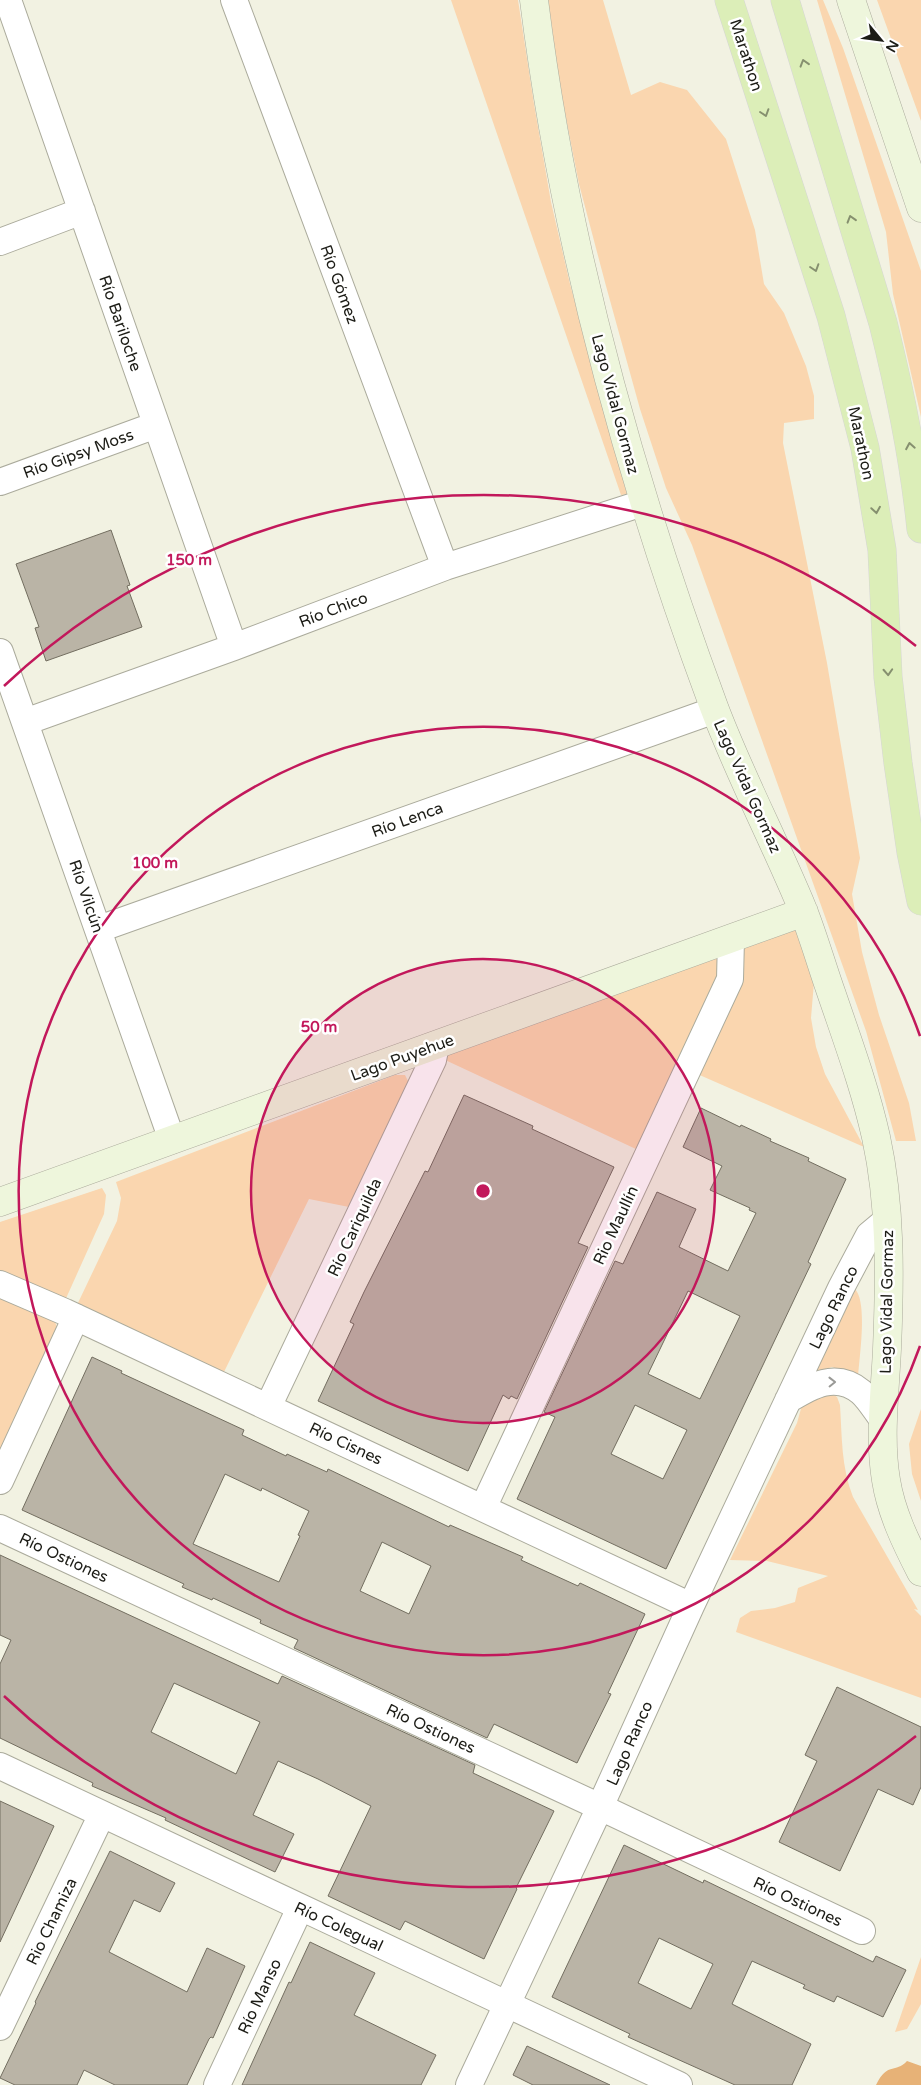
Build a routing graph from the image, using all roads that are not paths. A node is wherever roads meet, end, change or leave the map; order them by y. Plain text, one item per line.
1 (8, 0) edge
2 (234, 0) edge
3 (534, 0) edge
4 (729, 0) edge
5 (785, 0) edge
6 (851, 0) edge
7 (921, 208) edge
8 (82, 211) junction
9 (0, 242) edge
10 (156, 425) junction
11 (0, 482) edge
12 (643, 503) junction
13 (921, 529) edge
14 (445, 567) junction
15 (234, 647) junction
16 (0, 652) edge
17 (715, 710) junction
18 (25, 722) junction
19 (921, 901) edge
20 (804, 912) junction
21 (99, 929) junction
22 (731, 939) junction
23 (436, 1045) junction
24 (172, 1140) junction
25 (0, 1202) edge
26 (887, 1220) junction
27 (0, 1284) edge
28 (76, 1317) junction
29 (788, 1400) junction
30 (268, 1407) junction
31 (883, 1420) junction
32 (0, 1481) edge
33 (483, 1508) junction
34 (0, 1528) edge
35 (921, 1572) edge
36 (691, 1606) junction
37 (0, 1766) edge
38 (600, 1807) junction
39 (102, 1814) junction
40 (300, 1908) junction
41 (862, 1931) dead end
42 (507, 2004) junction
43 (0, 2027) edge
44 (217, 2085) edge
45 (469, 2085) edge
46 (679, 2085) edge

1 - 8 street, Río Bariloche
2 - 14 street, Río Gómez
3 - 12 street, Lago Vidal Gormaz
4 -> 19 main road, Marathon
13 -> 5 main road
6 - 7 street
8 - 9 street
8 - 10 street, Río Bariloche
10 - 11 street, Río Gipsy Moss
10 - 15 street, Río Bariloche
12 - 14 street, Río Chico
12 - 17 street, Lago Vidal Gormaz
14 - 15 street, Río Chico
15 - 18 street, Río Chico
16 - 18 street, Río Vilcún
17 - 20 street, Lago Vidal Gormaz
17 - 21 street, Río Lenca
18 - 21 street, Río Vilcún
20 - 22 street, Lago Puyehue
20 - 26 street, Lago Vidal Gormaz
21 - 24 street, Río Vilcún
22 - 23 street, Lago Puyehue
22 - 33 street, Rio Maullín
23 - 24 street, Lago Puyehue
23 - 30 street, Río Cariquilda
24 - 25 street, Lago Puyehue
26 - 29 street, Lago Ranco
26 - 31 street, Lago Vidal Gormaz
27 - 28 street, Río Cisnes
28 - 30 street, Río Cisnes
28 - 32 street
29 -> 31 street
29 - 36 street, Lago Ranco
30 - 33 street, Río Cisnes
31 - 35 street, Lago Vidal Gormaz
33 - 36 street, Río Cisnes
34 - 38 street, Río Ostiones
36 - 38 street, Lago Ranco
37 - 39 street, Río Colegual
38 - 41 street, Río Ostiones
38 - 42 street, Lago Ranco
39 - 40 street, Río Colegual
39 - 43 street, Rio Chamiza
40 - 42 street, Río Colegual
40 - 44 street, Río Manso
42 - 45 street, Lago Ranco
42 - 46 street, Río Colegual

